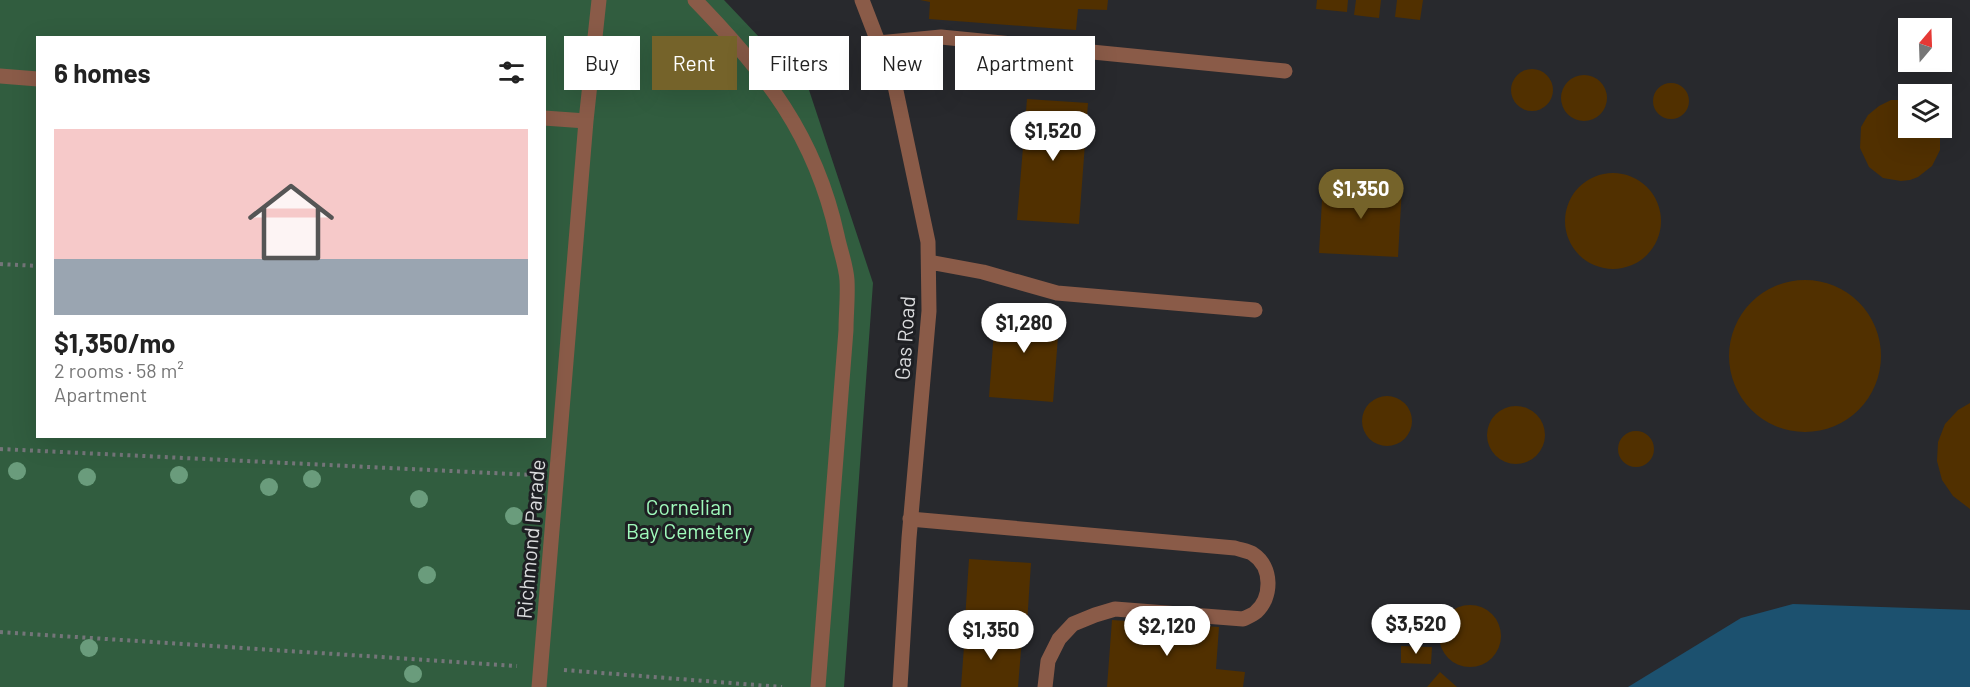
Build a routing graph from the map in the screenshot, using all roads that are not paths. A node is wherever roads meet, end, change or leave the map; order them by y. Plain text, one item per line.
1 (599, 0) edge
2 (695, 0) edge
3 (862, 0) edge
4 (875, 36) edge
5 (943, 37) edge
6 (1285, 70) dead end
7 (0, 76) edge
8 (36, 78) edge
9 (897, 90) edge
10 (546, 118) edge
11 (586, 121) junction
12 (929, 262) junction
13 (1255, 310) dead end
14 (910, 519) junction
15 (539, 687) edge
16 (818, 687) edge
17 (900, 687) edge
18 (1045, 687) edge

1 - 11 lane, Richmond Parade
2 - 16 lane
3 - 4 lane, Gas Road
5 - 6 lane
7 - 8 lane
9 - 12 lane, Gas Road
10 - 11 lane
11 - 15 lane, Richmond Parade
12 - 13 lane
12 - 14 lane, Gas Road
14 - 17 lane, Gas Road
14 - 18 lane

